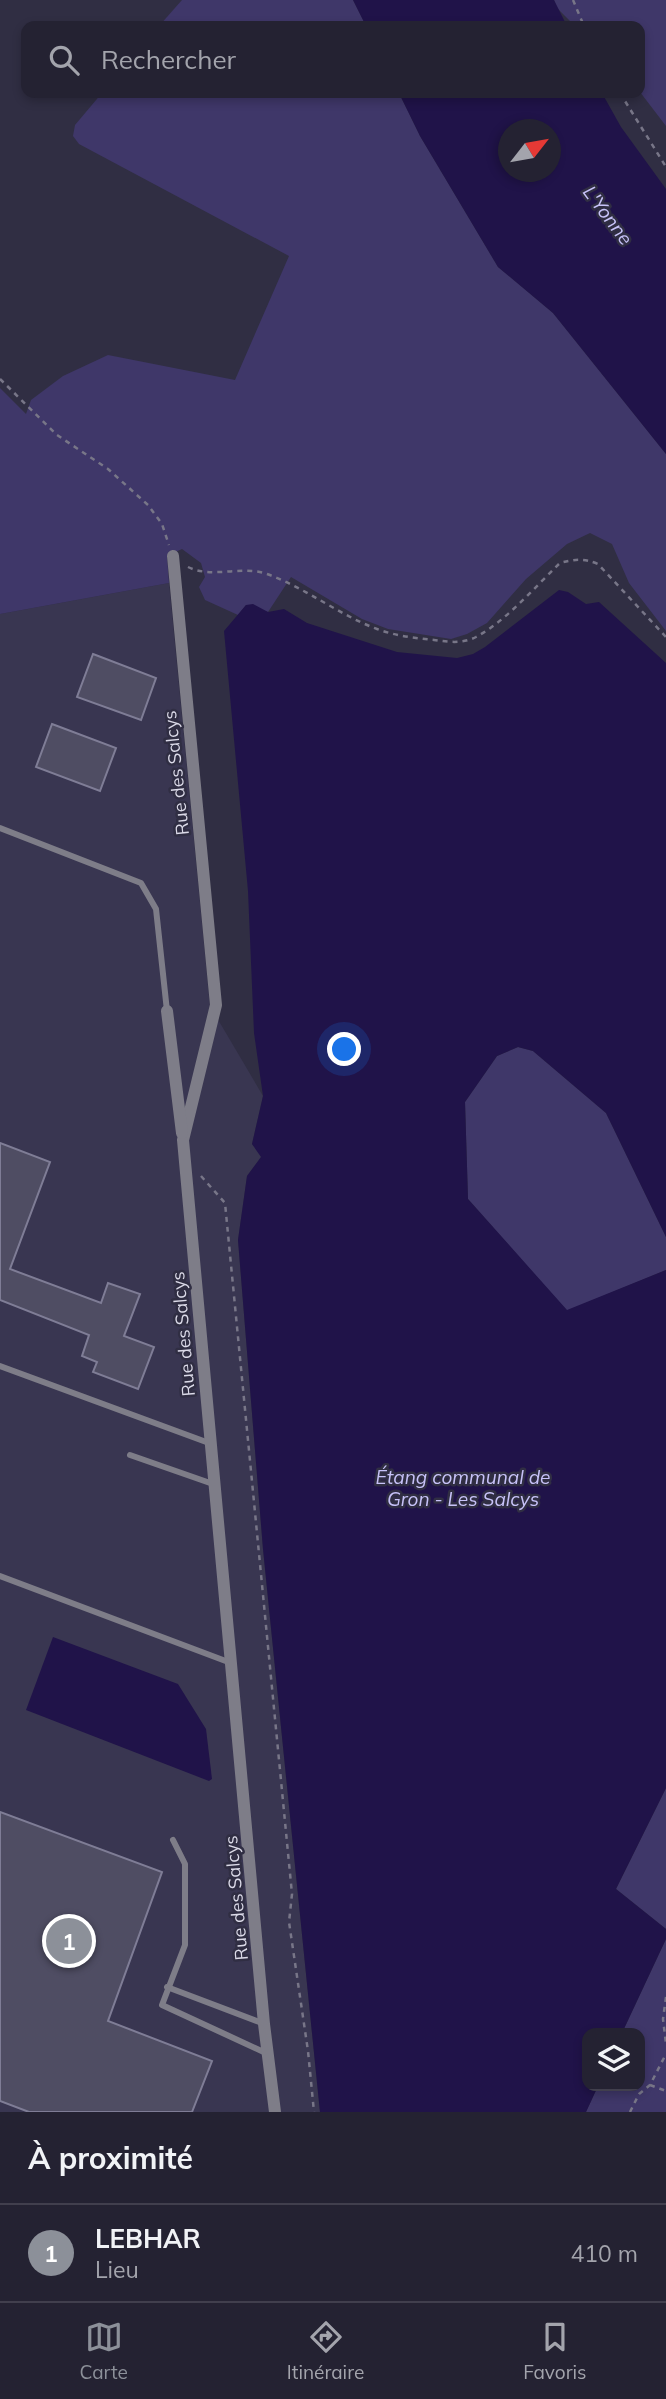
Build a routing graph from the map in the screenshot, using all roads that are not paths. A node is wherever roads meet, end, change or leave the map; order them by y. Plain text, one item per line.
1 (173, 556) road end
2 (0, 828) edge
3 (167, 1011) joint
4 (183, 1140) junction
5 (0, 1366) edge
6 (211, 1444) junction
7 (130, 1455) dead end
8 (215, 1484) junction
9 (0, 1576) edge
10 (232, 1664) junction
11 (173, 1840) dead end
12 (167, 1987) junction
13 (264, 2024) junction
14 (269, 2055) junction
15 (275, 2112) edge

1 - 4 street, Rue des Salcys
2 - 3 lane
3 - 4 street
4 - 6 street, Rue des Salcys
5 - 6 lane
6 - 8 street, Rue des Salcys
7 - 8 lane
8 - 10 street, Rue des Salcys
9 - 10 lane
10 - 13 street, Rue des Salcys
11 - 12 lane
12 - 13 lane
12 - 14 lane
13 - 14 street, Rue des Salcys
14 - 15 street, Rue des Salcys

